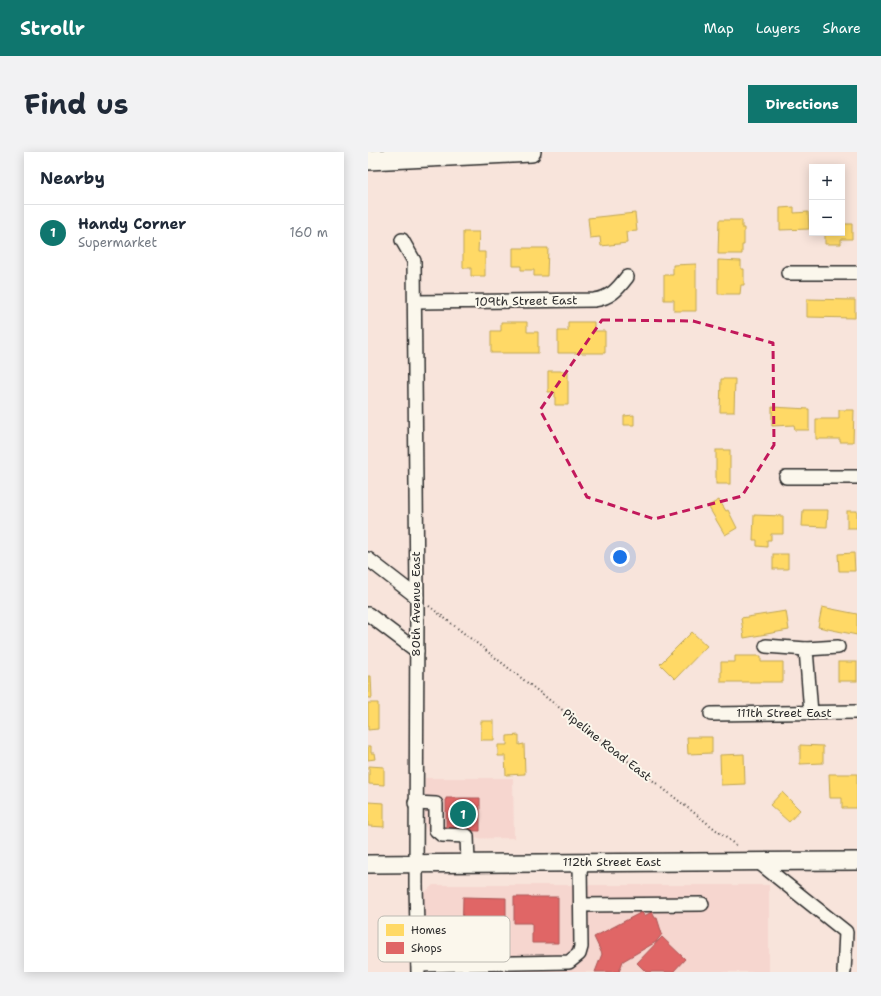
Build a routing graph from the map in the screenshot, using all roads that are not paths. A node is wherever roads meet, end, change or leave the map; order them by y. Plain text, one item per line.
1 (531, 152) edge
2 (368, 160) edge
3 (402, 240) dead end
4 (788, 273) dead end
5 (857, 273) edge
6 (627, 277) dead end
7 (415, 302) junction
8 (786, 477) dead end
9 (857, 477) edge
10 (368, 559) edge
11 (417, 597) junction
12 (368, 614) edge
13 (766, 646) dead end
14 (838, 647) dead end
15 (806, 649) junction
16 (417, 651) junction
17 (857, 712) edge
18 (811, 713) junction
19 (711, 714) dead end
20 (415, 803) junction
21 (757, 861) junction
22 (857, 861) edge
23 (468, 863) junction
24 (580, 863) junction
25 (368, 864) edge
26 (416, 864) junction
27 (702, 904) dead end
28 (581, 905) junction
29 (417, 916) edge
30 (529, 968) edge
31 (418, 969) edge
32 (844, 972) edge

1 - 2 highway
3 - 7 street, 80th Avenue East
4 - 5 street
6 - 7 street, 109th Street East
7 - 11 street, 80th Avenue East
8 - 9 street
10 - 11 street
11 - 16 street, 80th Avenue East
12 - 16 street
13 - 15 street
14 - 15 street
15 - 18 street
16 - 20 street, 80th Avenue East
17 - 18 street, 111th Street East
18 - 19 street, 111th Street East
20 - 23 street
20 - 26 street, 80th Avenue East
21 - 22 main road, 112th Street East
21 - 24 main road, 112th Street East
21 - 32 street
23 - 24 main road, 112th Street East
23 - 26 main road, 112th Street East
24 - 28 street
25 - 26 main road, 112th Street East
26 - 29 street, 80th Avenue East
27 - 28 street
28 - 30 street
30 - 31 street

